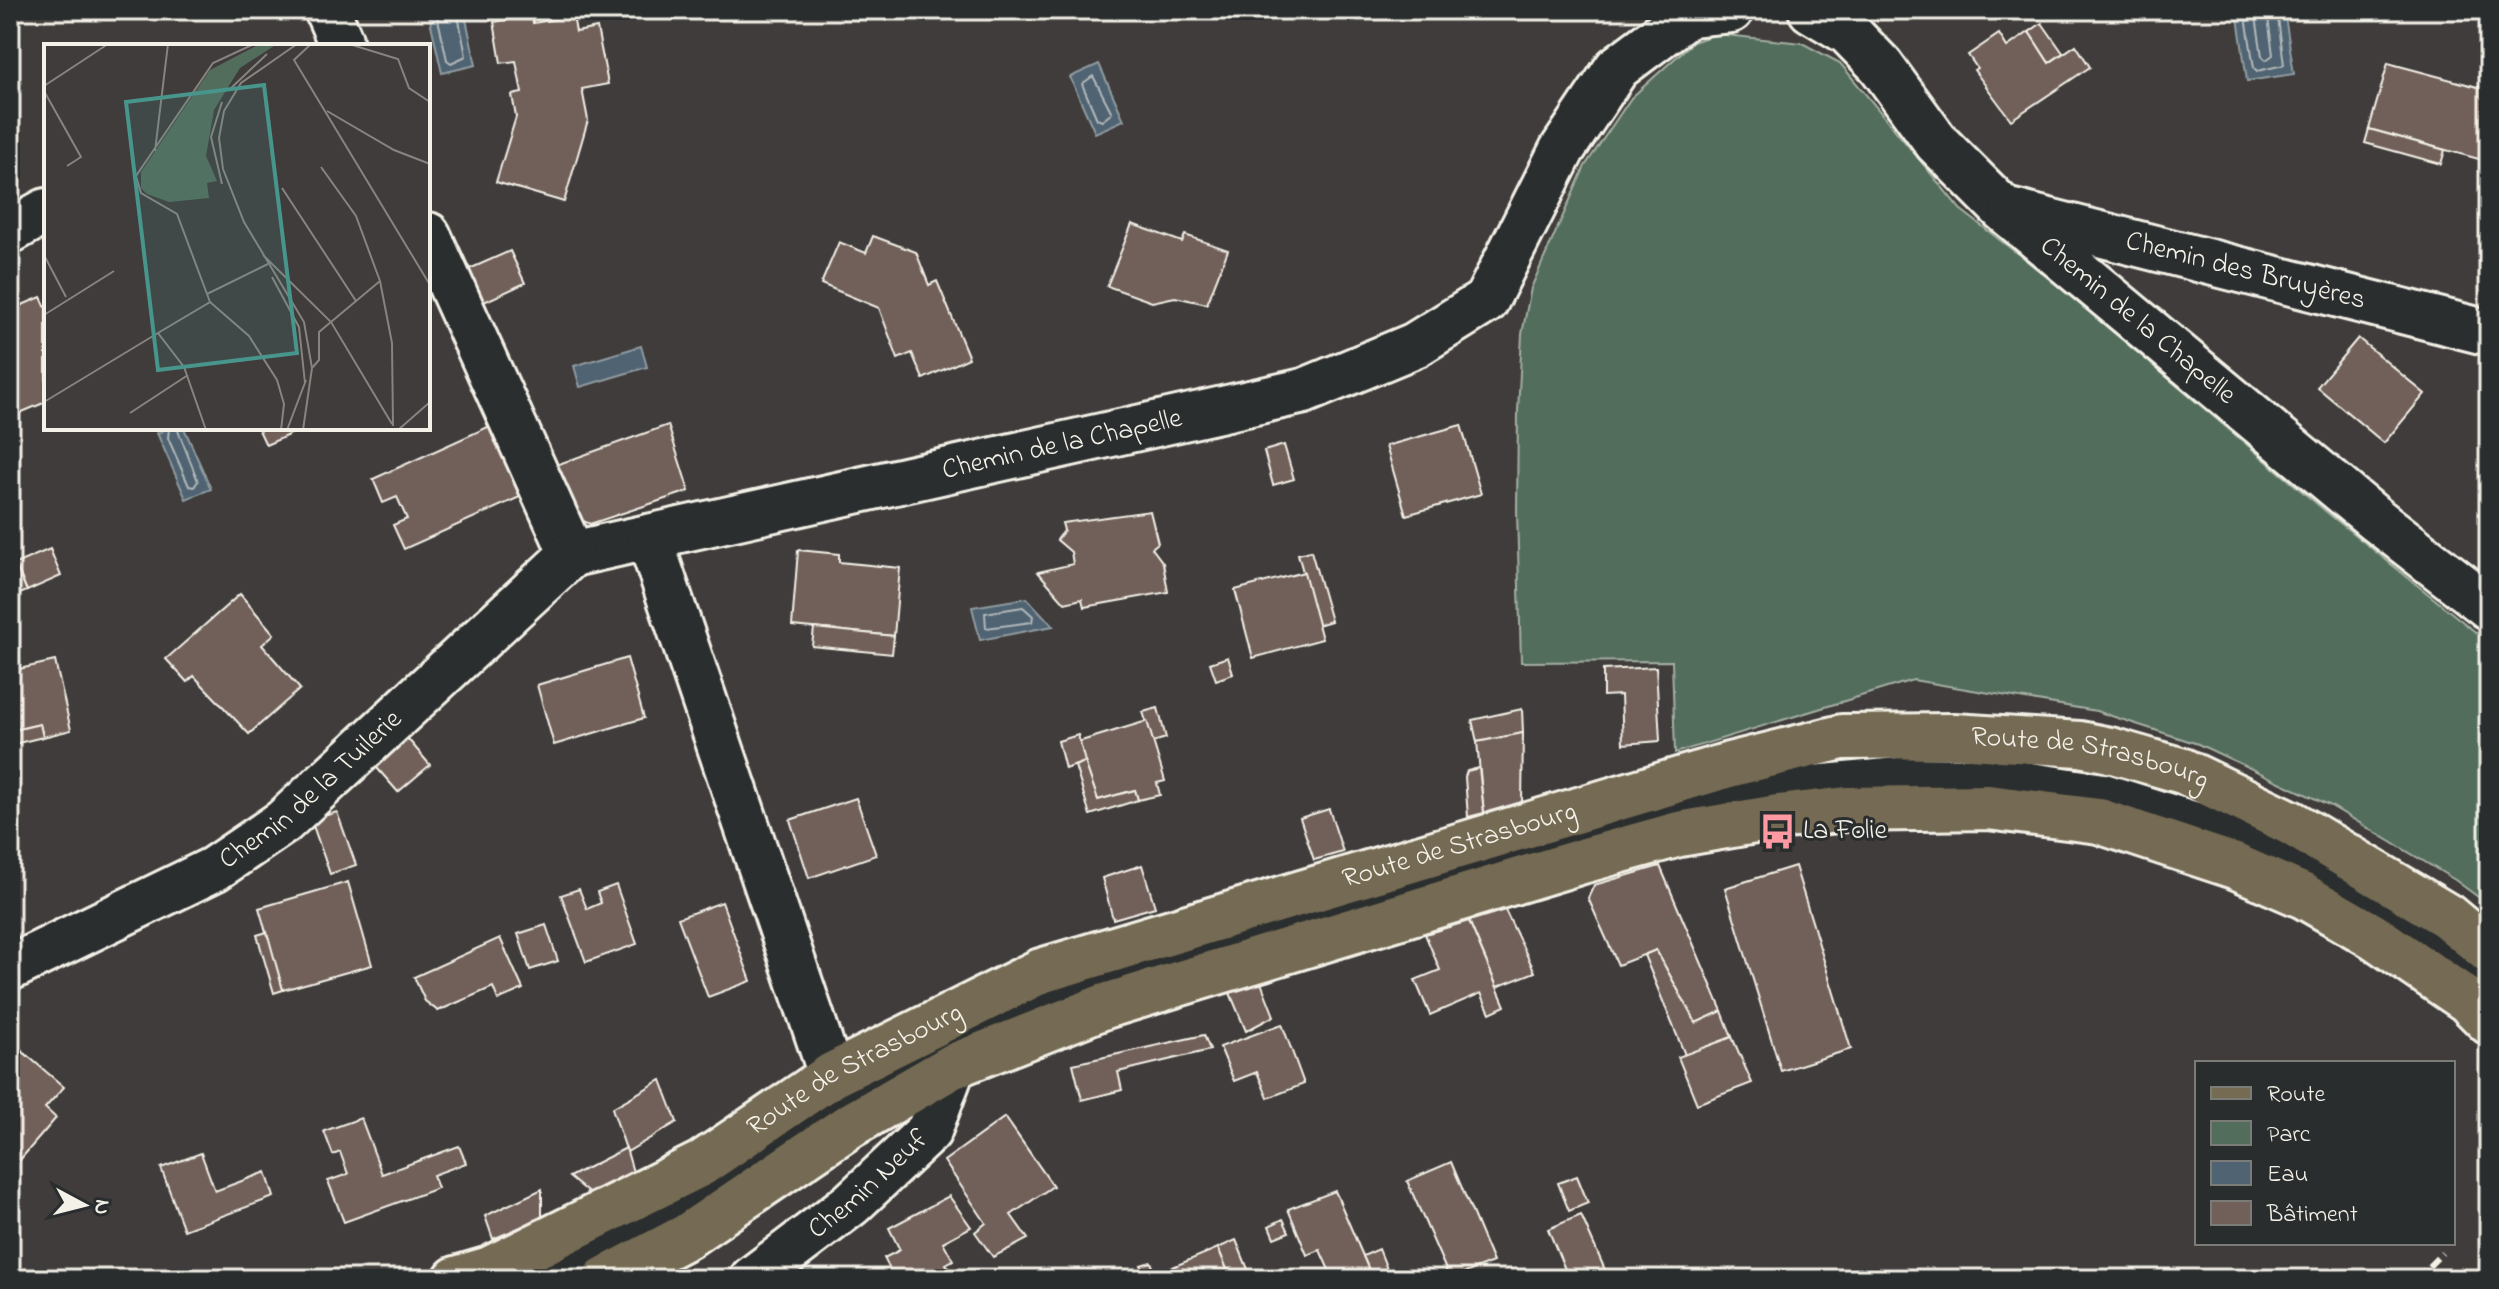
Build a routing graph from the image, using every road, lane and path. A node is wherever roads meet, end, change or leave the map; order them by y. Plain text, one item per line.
1 (1731, 10) edge
2 (1811, 10) edge
3 (2003, 209) junction
4 (44, 212) edge
5 (10, 231) edge
6 (430, 239) edge
7 (2489, 333) edge
8 (649, 537) junction
9 (572, 554) junction
10 (2489, 607) edge
11 (2489, 951) edge
12 (10, 968) edge
13 (2489, 988) edge
14 (2489, 1022) edge
15 (953, 1066) junction
16 (841, 1102) junction
17 (456, 1279) edge
18 (528, 1279) edge
19 (605, 1279) edge
20 (752, 1279) edge

1 - 8 street, Chemin de la Chapelle
2 - 3 street, Chemin de la Chapelle
3 - 7 street, Chemin des Bruyères
3 - 10 street, Chemin de la Chapelle
4 - 5 street
6 - 9 street
8 - 9 street, Chemin de la Chapelle
8 - 16 street
9 - 12 street, Chemin de la Tuilerie
11 - 16 main road, Route de Strasbourg
13 - 16 street
14 - 15 main road, Route de Strasbourg
15 - 16 main road, Route de Strasbourg
15 - 20 street, Chemin Neuf
16 - 17 main road, Route de Strasbourg
16 - 18 street
16 - 19 main road, Route de Strasbourg

